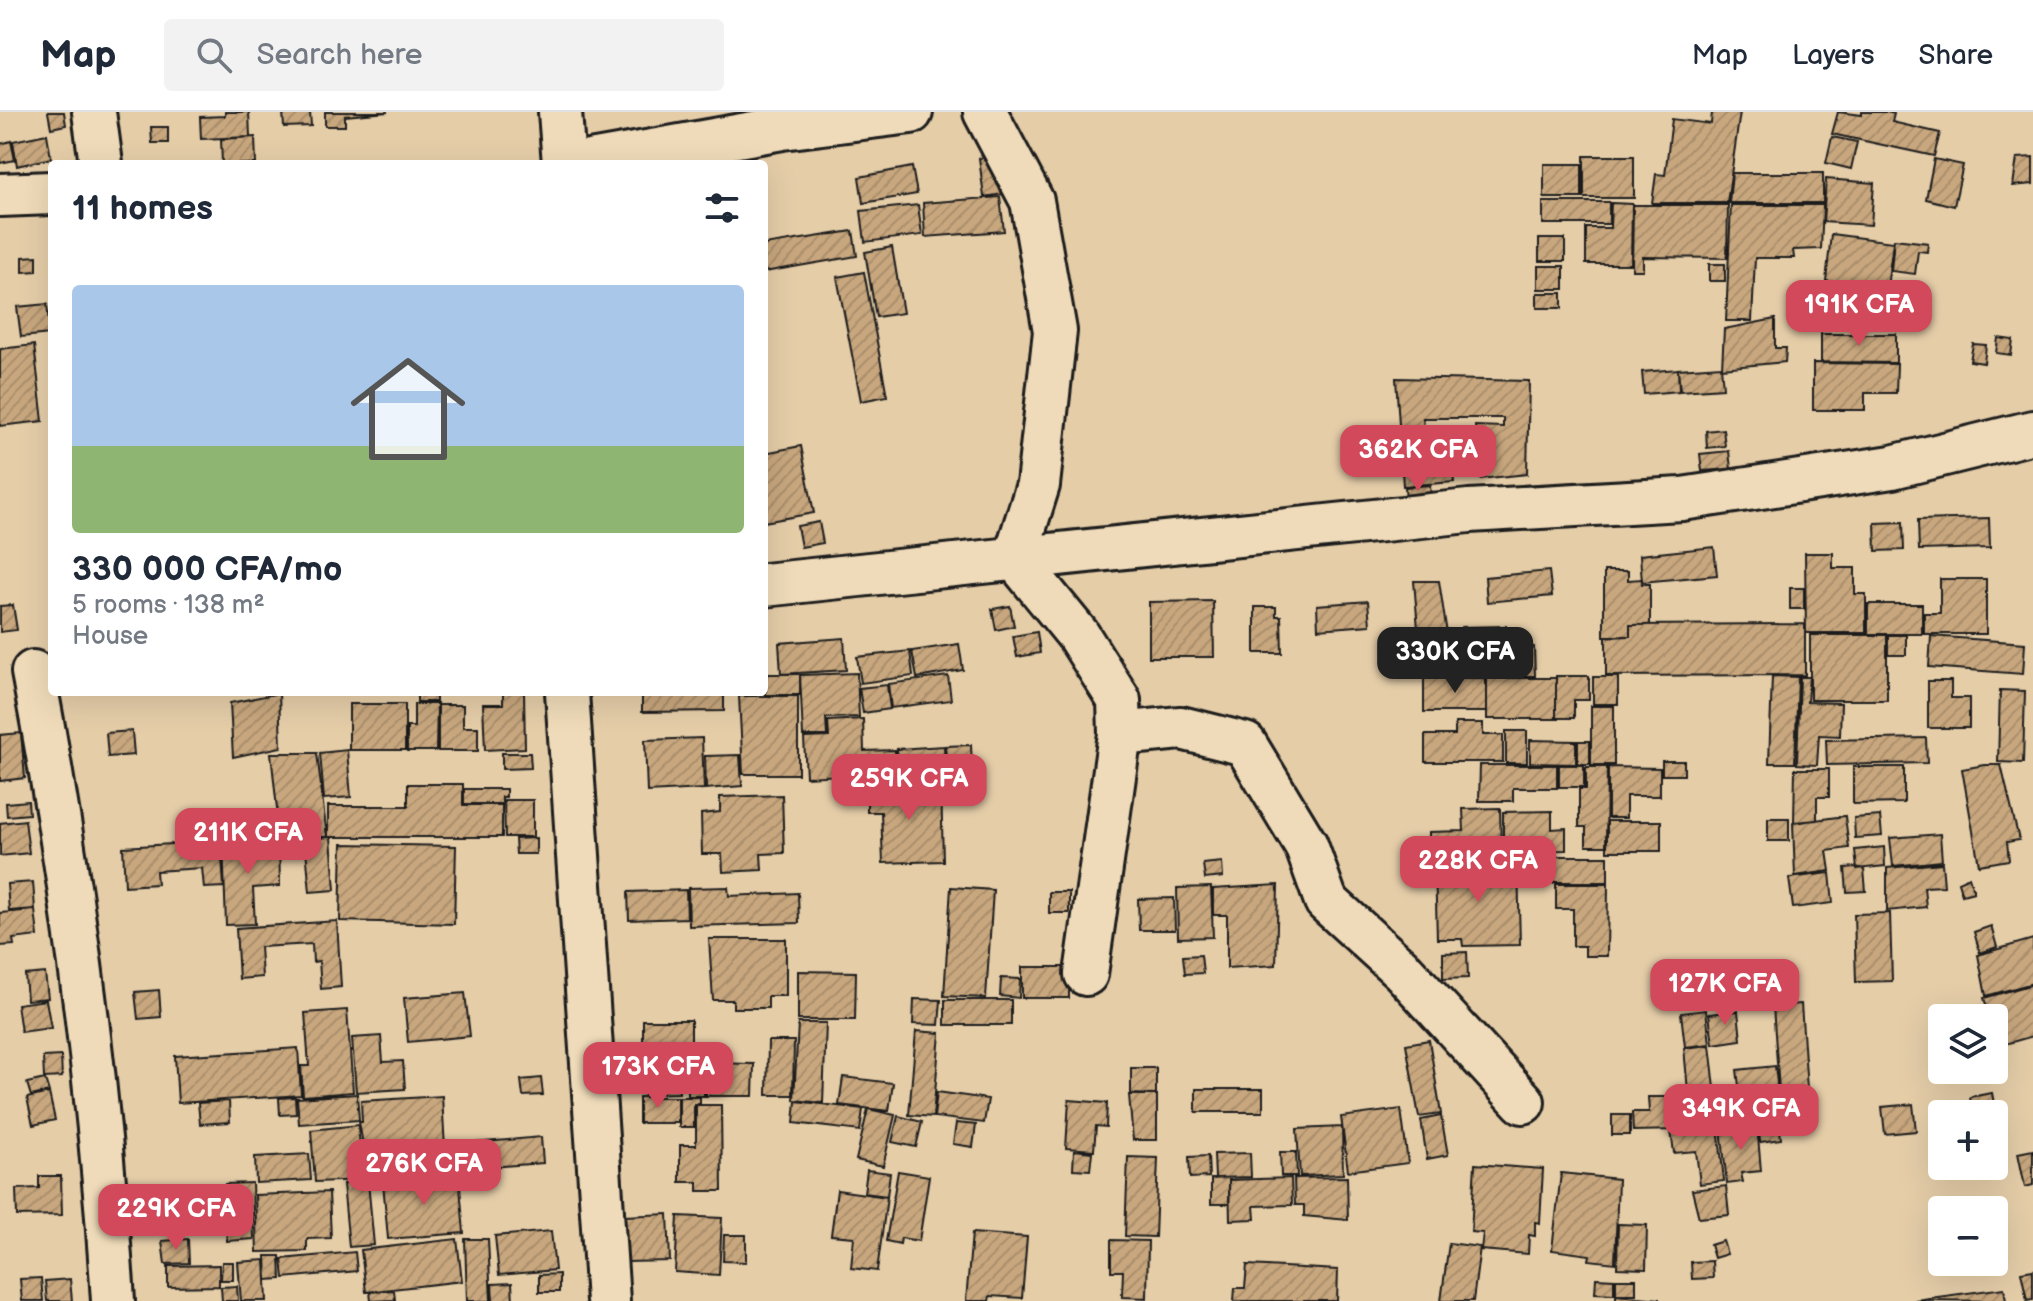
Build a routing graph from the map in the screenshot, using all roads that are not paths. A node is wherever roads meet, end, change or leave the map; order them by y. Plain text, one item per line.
1 (94, 112) edge
2 (560, 112) edge
3 (911, 112) edge
4 (985, 112) edge
5 (100, 160) edge
6 (564, 160) edge
7 (602, 160) edge
8 (48, 193) edge
9 (0, 195) edge
10 (2033, 432) edge
11 (1015, 558) junction
12 (768, 585) edge
13 (28, 672) edge
14 (567, 696) edge
15 (1120, 734) junction
16 (1086, 974) dead end
17 (1523, 1102) dead end
18 (113, 1301) edge
19 (608, 1301) edge

1 - 5 street
2 - 6 street
3 - 7 street
4 - 11 street
8 - 9 street
10 - 11 street
11 - 12 street
11 - 15 street
13 - 18 street
14 - 19 street
15 - 16 street
15 - 17 street

